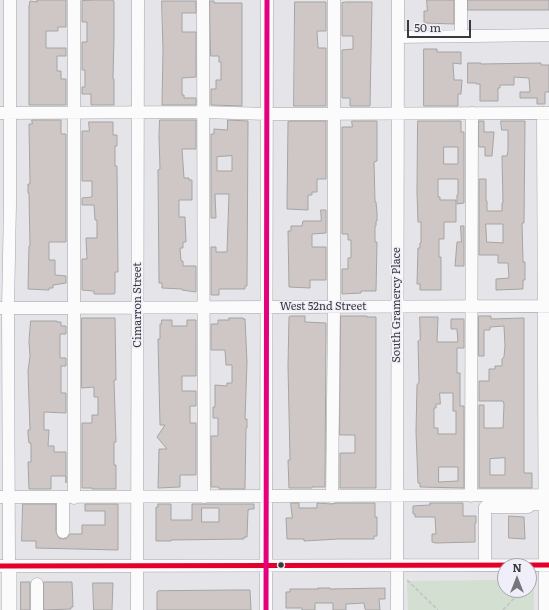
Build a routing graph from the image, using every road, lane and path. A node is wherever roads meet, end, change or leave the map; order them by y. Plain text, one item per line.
1 (10, 0) edge
2 (74, 0) edge
3 (138, 0) edge
4 (203, 0) edge
5 (267, 0) edge
6 (334, 0) edge
7 (398, 0) edge
8 (461, 0) edge
9 (549, 35) edge
10 (461, 36) junction
11 (398, 37) junction
12 (203, 112) junction
13 (5, 113) edge
14 (73, 113) junction
15 (138, 113) junction
16 (472, 113) junction
17 (546, 113) edge
18 (267, 114) junction
19 (334, 114) junction
20 (398, 114) junction
21 (547, 306) edge
22 (74, 307) junction
23 (138, 307) junction
24 (204, 307) junction
25 (267, 307) junction
26 (334, 307) junction
27 (397, 307) junction
28 (472, 307) junction
29 (4, 308) edge
30 (267, 496) junction
31 (397, 496) junction
32 (471, 496) junction
33 (4, 497) edge
34 (138, 497) junction
35 (204, 497) junction
36 (332, 497) junction
37 (69, 498) junction
38 (546, 498) edge
39 (63, 532) dead end
40 (266, 565) junction
41 (485, 565) junction
42 (547, 565) edge
43 (4, 566) edge
44 (137, 566) junction
45 (397, 566) junction
46 (405, 578) dead end
47 (37, 584) dead end
48 (514, 598) edge
49 (9, 610) edge
50 (37, 610) edge
51 (137, 610) edge
52 (266, 610) edge
53 (397, 610) edge
54 (438, 610) edge
55 (503, 610) edge
56 (545, 610) edge

1 - 13 street
2 - 14 street
3 - 15 street, Cimarron Street
4 - 12 street
5 - 18 street
6 - 19 street
7 - 11 street, South Gramercy Place
8 - 10 street
9 - 10 street
10 - 11 street
11 - 20 street, South Gramercy Place
12 - 15 street
12 - 18 street
12 - 24 street
13 - 14 street
13 - 29 street
14 - 15 street
14 - 22 street
15 - 23 street, Cimarron Street
16 - 17 street
16 - 20 street
16 - 28 street
17 - 21 street
18 - 19 street
18 - 25 street
19 - 20 street
19 - 26 street
20 - 27 street, South Gramercy Place
21 - 28 street, West 52nd Street
21 - 38 street
22 - 23 street, West 52nd Street
22 - 29 street, West 52nd Street
22 - 37 street
23 - 24 street, West 52nd Street
23 - 34 street, Cimarron Street
24 - 25 street, West 52nd Street
24 - 35 street
25 - 26 street, West 52nd Street
25 - 30 street
26 - 27 street, West 52nd Street
26 - 36 street
27 - 28 street, West 52nd Street
27 - 31 street, South Gramercy Place
28 - 32 street
29 - 33 street
30 - 35 street
30 - 36 street
30 - 40 street
31 - 32 street
31 - 36 street
31 - 45 street, South Gramercy Place
32 - 38 street
33 - 37 street
33 - 43 street
34 - 35 street
34 - 37 street
34 - 44 street, Cimarron Street
37 - 39 street
38 - 41 street
38 - 42 street
40 - 44 street
40 - 45 street
40 - 52 street
41 - 42 street
41 - 45 street
42 - 56 street
43 - 44 street
43 - 49 main road
44 - 51 street, Cimarron Street
45 - 53 street, South Gramercy Place
46 - 54 path
47 - 50 street
48 - 55 path

